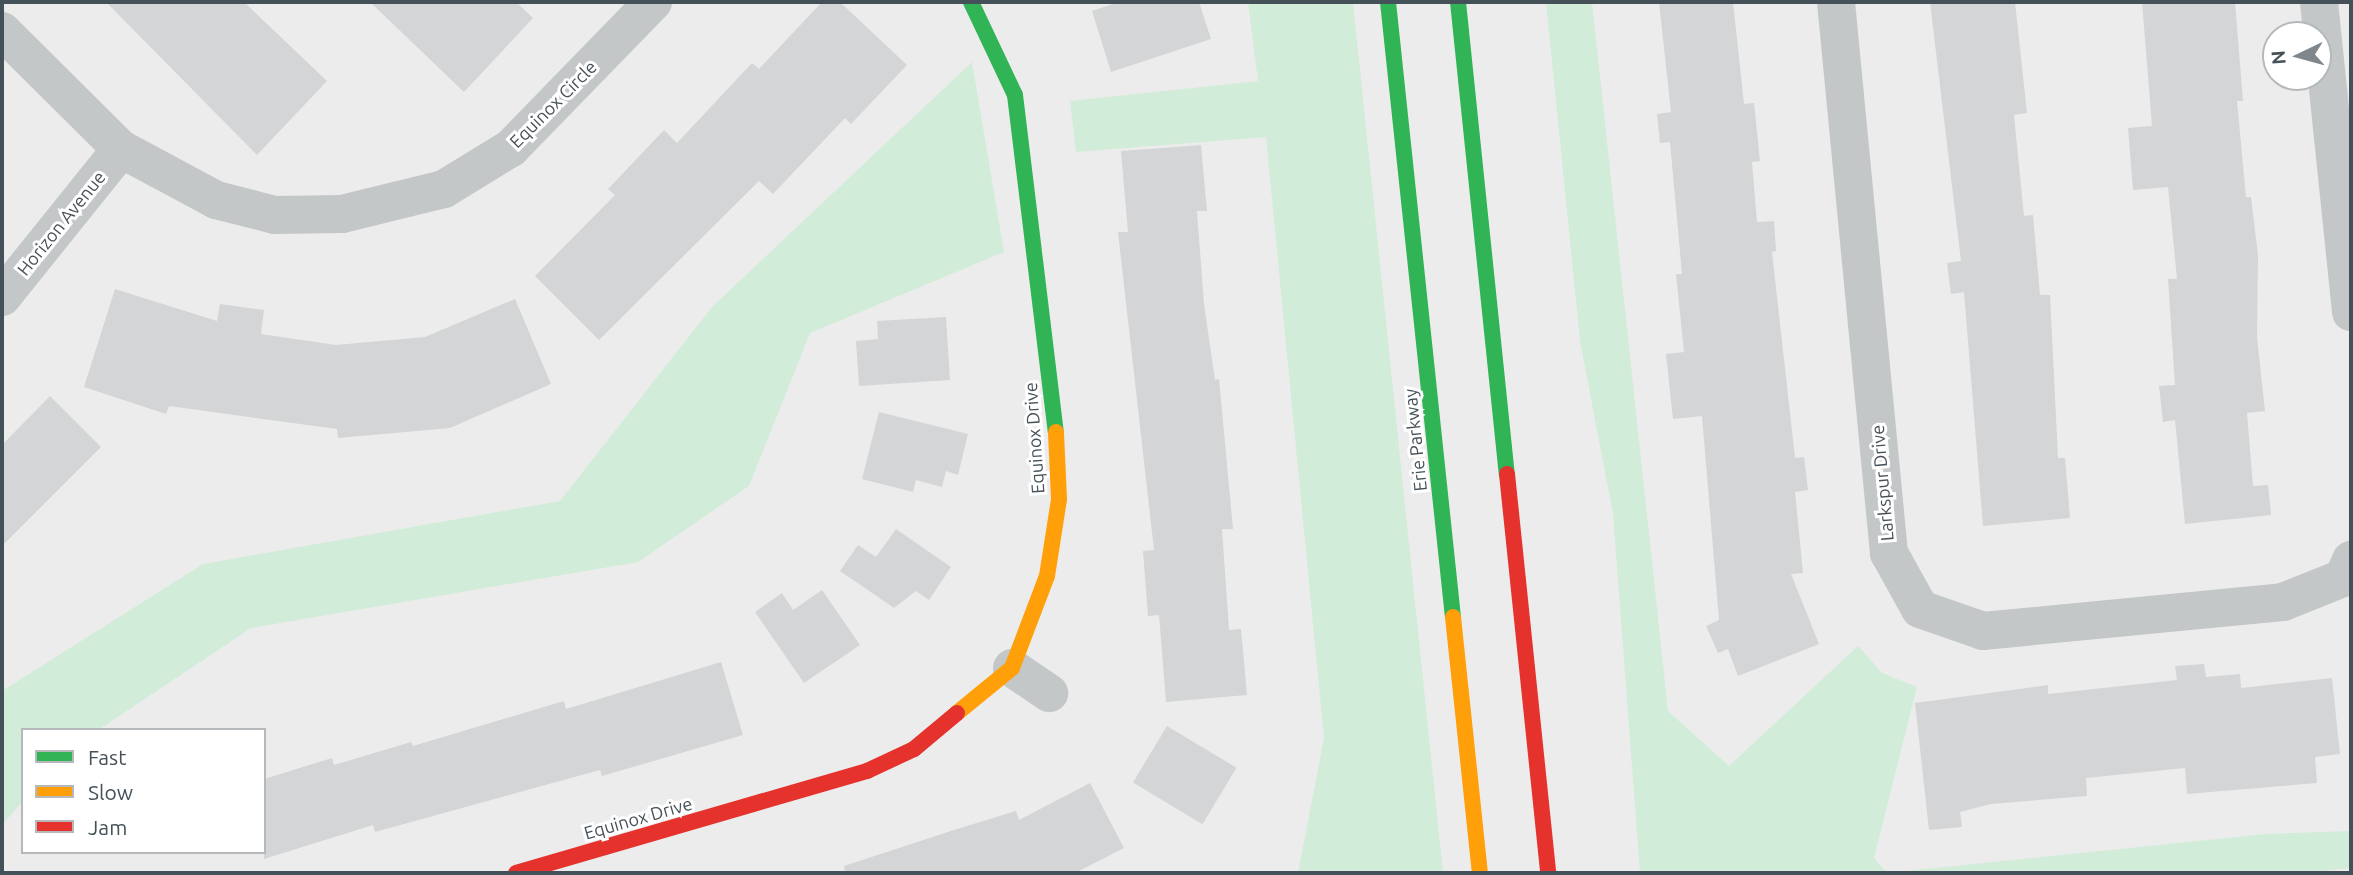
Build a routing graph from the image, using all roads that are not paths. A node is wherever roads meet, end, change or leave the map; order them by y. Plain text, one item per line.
1 (653, 2) edge
2 (971, 2) edge
3 (1388, 2) edge
4 (1458, 2) edge
5 (1836, 2) edge
6 (2319, 2) edge
7 (2, 31) edge
8 (121, 149) junction
9 (2346, 206) edge
10 (2, 297) edge
11 (2351, 312) edge
12 (2347, 569) edge
13 (1012, 667) junction
14 (1049, 693) dead end
15 (516, 873) edge
16 (1480, 873) edge
17 (1548, 873) edge

1 - 8 street, Equinox Circle
2 - 13 main road, Equinox Drive
3 - 16 main road, Erie Parkway
4 - 17 main road
5 - 12 street, Larkspur Drive
6 - 9 street
7 - 8 street, Equinox Circle
8 - 10 street, Horizon Avenue
9 - 11 street
13 - 14 street
13 - 15 main road, Equinox Drive

